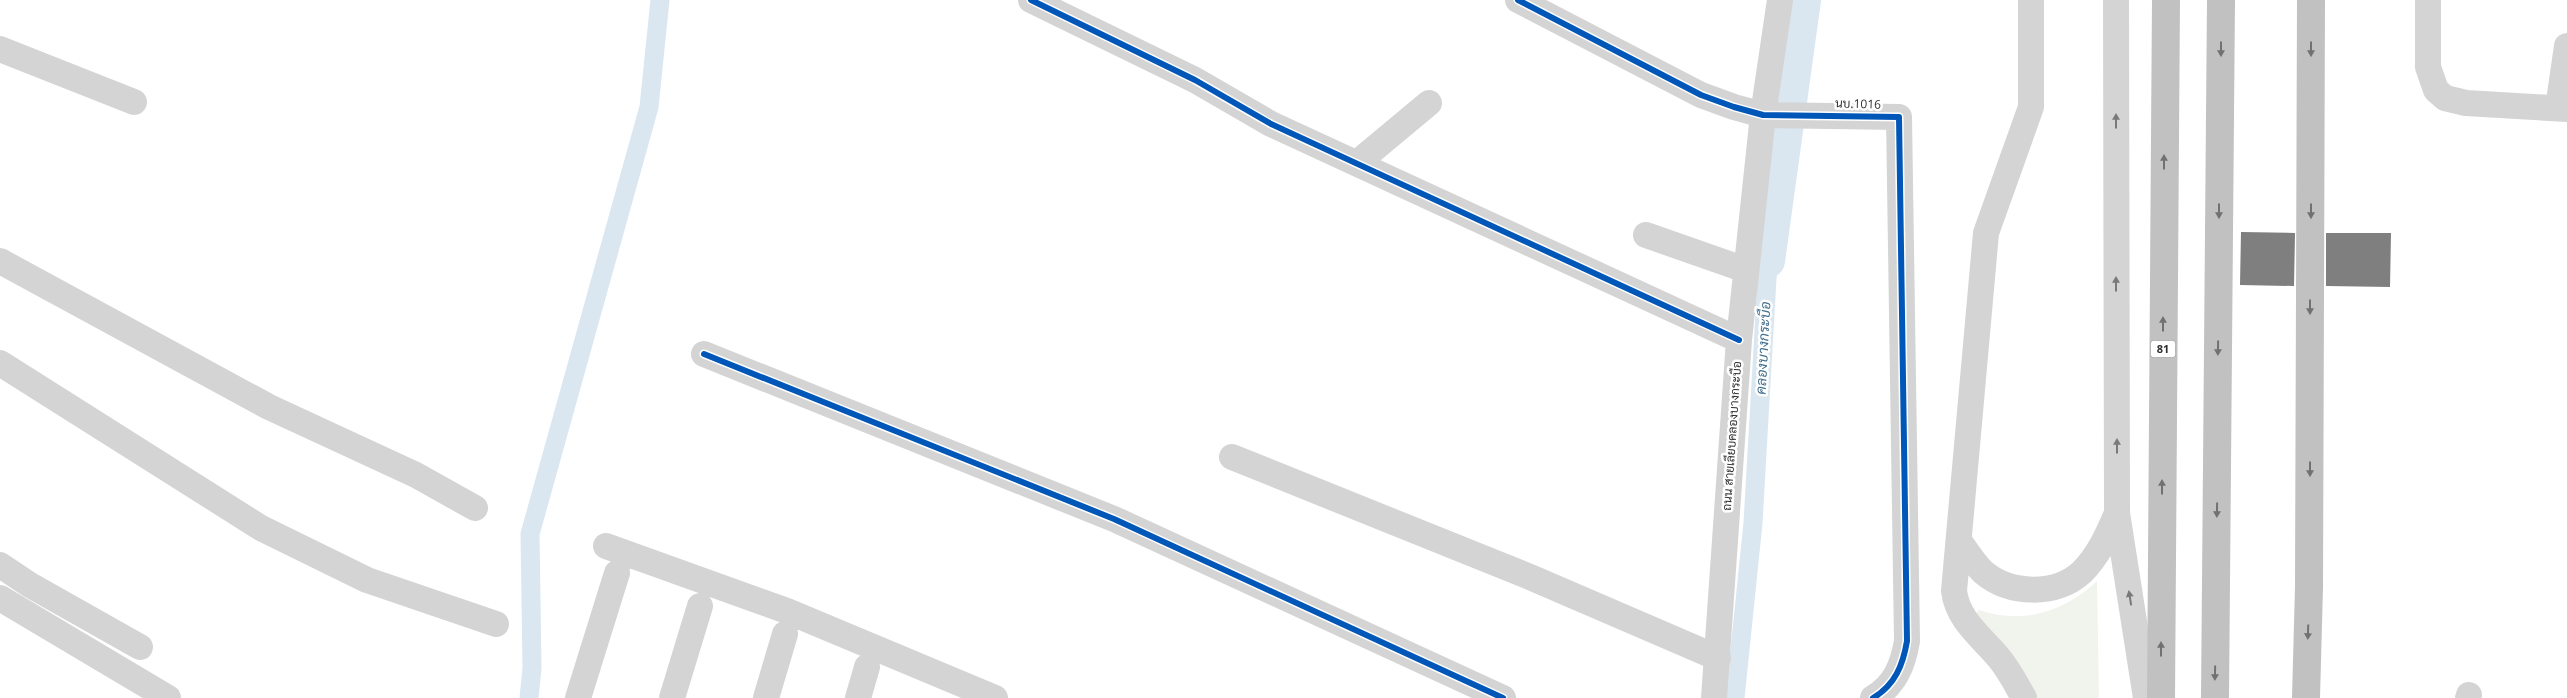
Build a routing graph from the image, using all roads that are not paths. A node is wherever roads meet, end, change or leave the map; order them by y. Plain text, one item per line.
1 (1032, 0) edge
2 (1518, 0) edge
3 (1780, 0) edge
4 (2031, 0) edge
5 (2116, 0) edge
6 (2166, 0) edge
7 (2221, 0) edge
8 (2311, 0) edge
9 (2428, 0) edge
10 (2567, 46) edge
11 (0, 49) edge
12 (134, 102) dead end
13 (1429, 103) dead end
14 (2562, 108) edge
15 (1764, 114) junction
16 (1357, 164) junction
17 (1646, 236) dead end
18 (0, 261) edge
19 (1746, 270) junction
20 (1739, 340) junction
21 (704, 354) dead end
22 (0, 363) edge
23 (1232, 457) dead end
24 (474, 508) dead end
25 (2117, 513) junction
26 (1960, 542) junction
27 (606, 546) dead end
28 (0, 565) edge
29 (616, 573) dead end
30 (0, 598) edge
31 (700, 606) dead end
32 (496, 624) dead end
33 (785, 634) dead end
34 (140, 647) dead end
35 (1718, 658) junction
36 (867, 667) dead end
37 (168, 698) edge
38 (578, 698) edge
39 (672, 698) edge
40 (766, 698) edge
41 (858, 698) edge
42 (995, 698) edge
43 (1503, 698) edge
44 (1714, 698) edge
45 (1873, 698) edge
46 (2024, 698) edge
47 (2146, 698) edge
48 (2161, 698) edge
49 (2215, 698) edge
50 (2306, 698) edge

1 - 16 street
2 - 15 street, นบ.1016
3 - 15 street, ถนน สายเลียบคลองบางกระบือ
4 - 26 street
25 -> 5 street
48 -> 6 highway, 81
7 -> 49 highway
8 -> 50 highway
9 - 14 street
10 - 14 street
11 - 12 street
13 - 16 street
15 - 19 street, ถนน สายเลียบคลองบางกระบือ
15 - 45 street, นบ.1016 / นบ.1016
16 - 20 street
17 - 19 street
18 - 24 street
19 - 20 street, ถนน สายเลียบคลองบางกระบือ
20 - 35 street, ถนน สายเลียบคลองบางกระบือ
21 - 43 street
22 - 32 street
23 - 35 street
25 - 26 street
47 -> 25 street
26 - 46 street
27 - 42 street
28 - 34 street
29 - 38 street
30 - 37 street
31 - 39 street
33 - 40 street
35 - 44 street, ถนน สายเลียบคลองบางกระบือ
36 - 41 street

